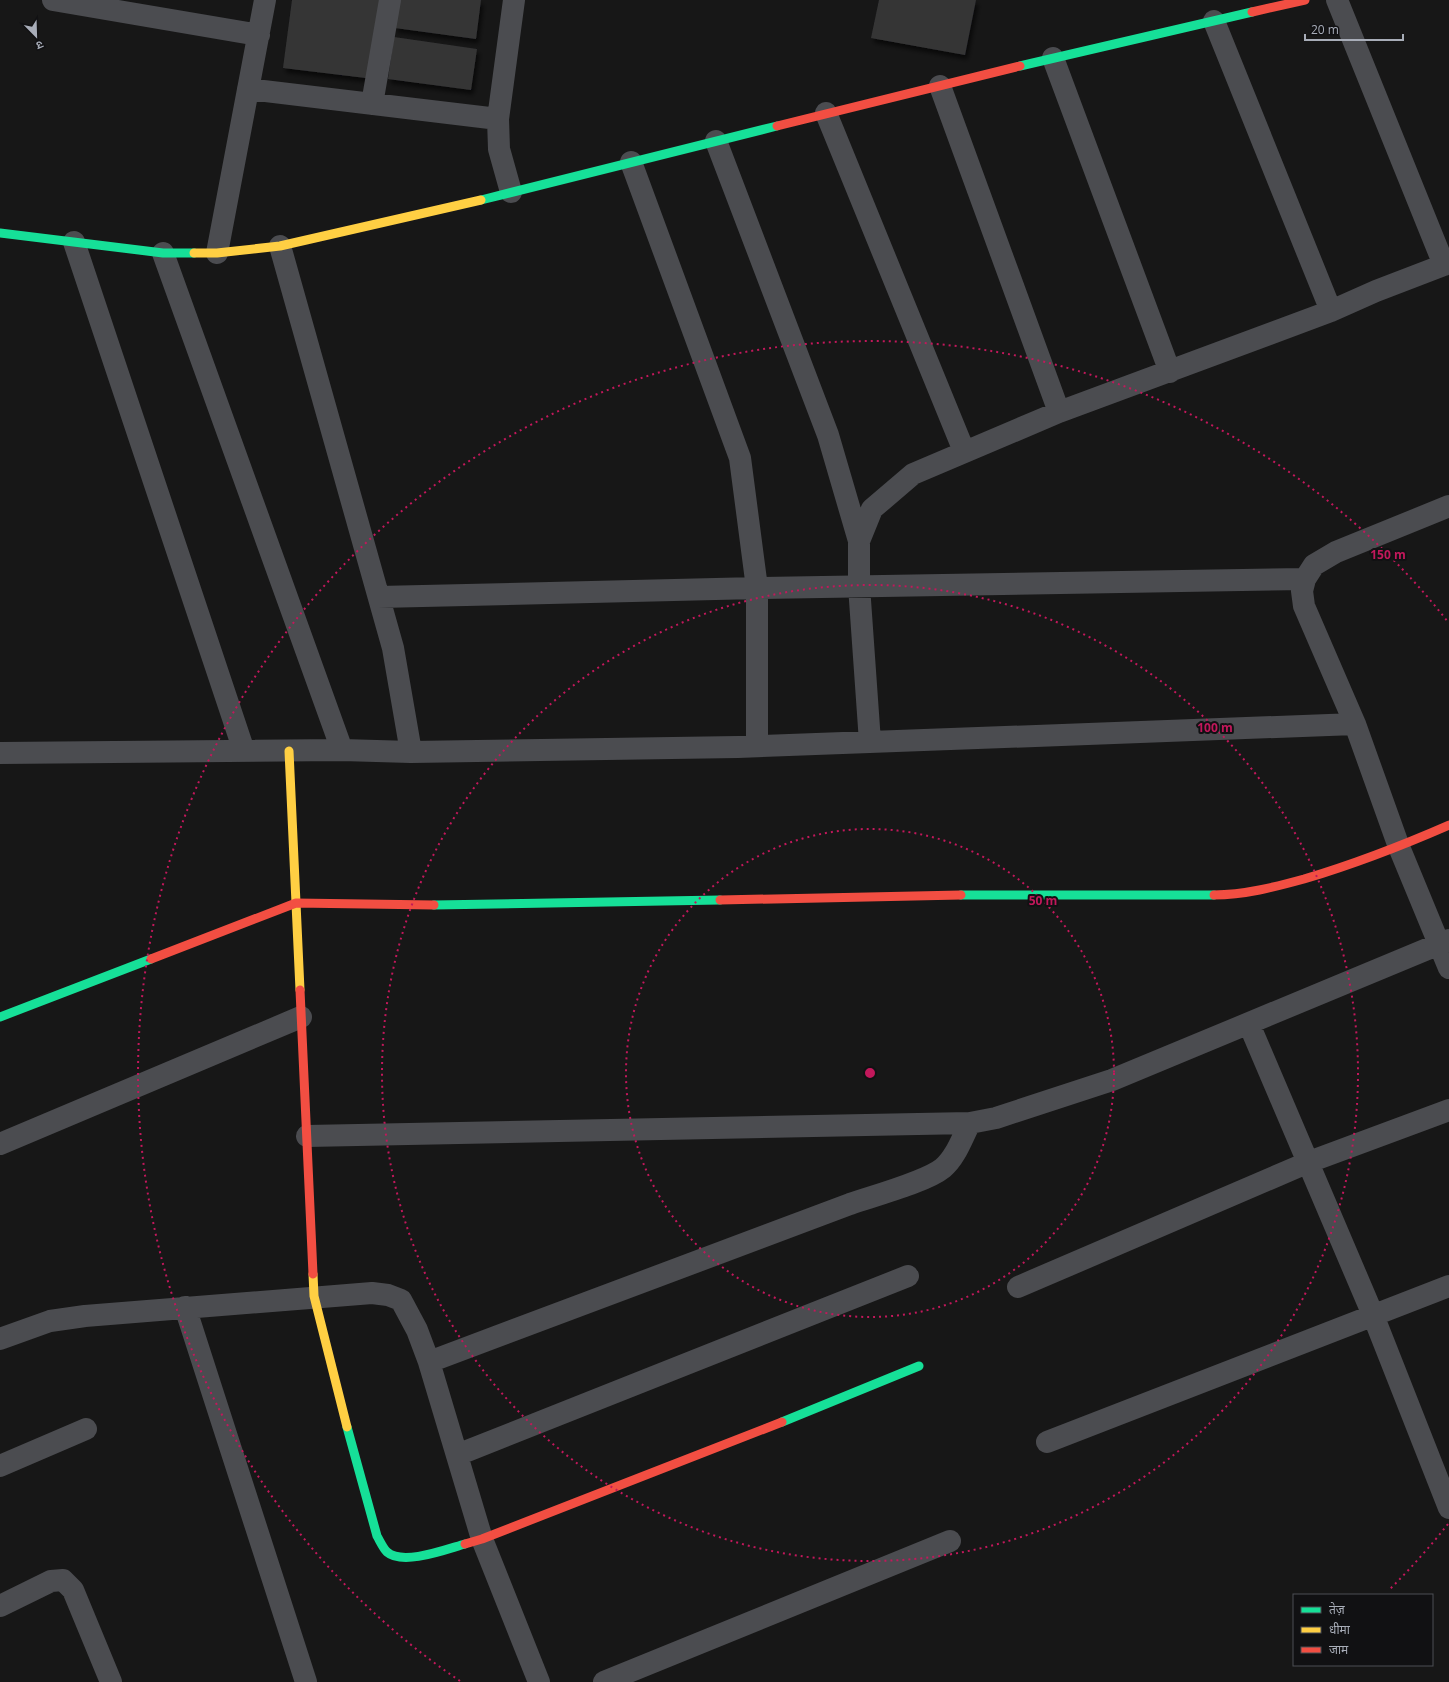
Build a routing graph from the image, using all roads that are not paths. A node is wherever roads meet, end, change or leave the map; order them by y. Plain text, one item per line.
1 (53, 0) edge
2 (265, 0) edge
3 (390, 0) edge
4 (514, 0) edge
5 (1305, 0) edge
6 (1337, 0) edge
7 (1214, 21) junction
8 (259, 35) junction
9 (1053, 58) junction
10 (940, 86) junction
11 (248, 89) junction
12 (372, 104) junction
13 (826, 113) junction
14 (498, 119) junction
15 (716, 141) junction
16 (631, 162) junction
17 (511, 192) junction
18 (0, 233) edge
19 (74, 242) junction
20 (280, 246) junction
21 (163, 252) junction
22 (217, 253) junction
23 (1447, 264) edge
24 (1330, 311) junction
25 (1170, 372) junction
26 (1059, 412) junction
27 (964, 451) junction
28 (1449, 506) edge
29 (859, 541) junction
30 (1305, 579) junction
31 (859, 586) junction
32 (757, 588) junction
33 (379, 597) junction
34 (1354, 724) junction
35 (870, 742) junction
36 (757, 746) junction
37 (342, 750) junction
38 (244, 751) junction
39 (289, 751) junction
40 (411, 752) junction
41 (0, 753) edge
42 (1449, 825) edge
43 (1399, 847) junction
44 (296, 903) junction
45 (1444, 942) edge
46 (1449, 968) edge
47 (300, 1017) junction
48 (0, 1018) edge
49 (1249, 1024) junction
50 (1449, 1110) edge
51 (970, 1123) junction
52 (306, 1136) junction
53 (0, 1144) edge
54 (1309, 1162) junction
55 (908, 1276) dead end
56 (1449, 1286) edge
57 (1018, 1287) dead end
58 (314, 1296) junction
59 (185, 1307) junction
60 (1373, 1315) junction
61 (0, 1339) edge
62 (429, 1362) junction
63 (919, 1366) dead end
64 (86, 1429) dead end
65 (1047, 1442) dead end
66 (457, 1455) junction
67 (0, 1466) edge
68 (1449, 1508) edge
69 (482, 1538) junction
70 (950, 1541) dead end
71 (0, 1606) edge
72 (111, 1682) edge
73 (306, 1682) edge
74 (539, 1682) edge
75 (604, 1682) edge

1 - 8 street
2 - 8 street
3 - 12 street
4 - 14 street
5 - 7 street
6 - 23 street
7 - 9 street
7 - 24 street
8 - 11 street
9 - 10 street
9 - 25 street
10 - 13 street
10 - 26 street
11 - 12 street
11 - 22 street
12 - 14 street
13 - 15 street
13 - 27 street
14 - 17 street
15 - 16 street
15 - 29 street
16 - 17 street
16 - 32 street
17 - 20 street
18 - 19 street
19 - 21 street
19 - 38 street
20 - 22 street
20 - 33 street
21 - 22 street
21 - 37 street
23 - 24 street
24 - 25 street
25 - 26 street
26 - 27 street
27 - 29 street
28 - 30 street
29 - 31 street
30 - 31 street
30 - 34 street
31 - 32 street
31 - 35 street
32 - 33 street
32 - 36 street
33 - 40 street
34 - 35 street
34 - 43 street
35 - 36 street
36 - 40 street
37 - 39 street
37 - 40 street
38 - 39 street
38 - 41 street
39 - 44 street
42 - 43 street
43 - 44 street
43 - 45 street
44 - 47 street
44 - 48 street
45 - 46 street
45 - 49 street
47 - 52 street
47 - 53 street
49 - 51 street
49 - 54 street
50 - 54 street
51 - 52 street
51 - 62 street
52 - 58 street
54 - 57 street
54 - 60 street
55 - 66 street
56 - 60 street
58 - 59 street
58 - 62 street
58 - 69 street
59 - 61 street
59 - 73 street
60 - 65 street
60 - 68 street
62 - 66 street
63 - 69 street
64 - 67 street
66 - 69 street
69 - 74 street
70 - 75 street
71 - 72 street

